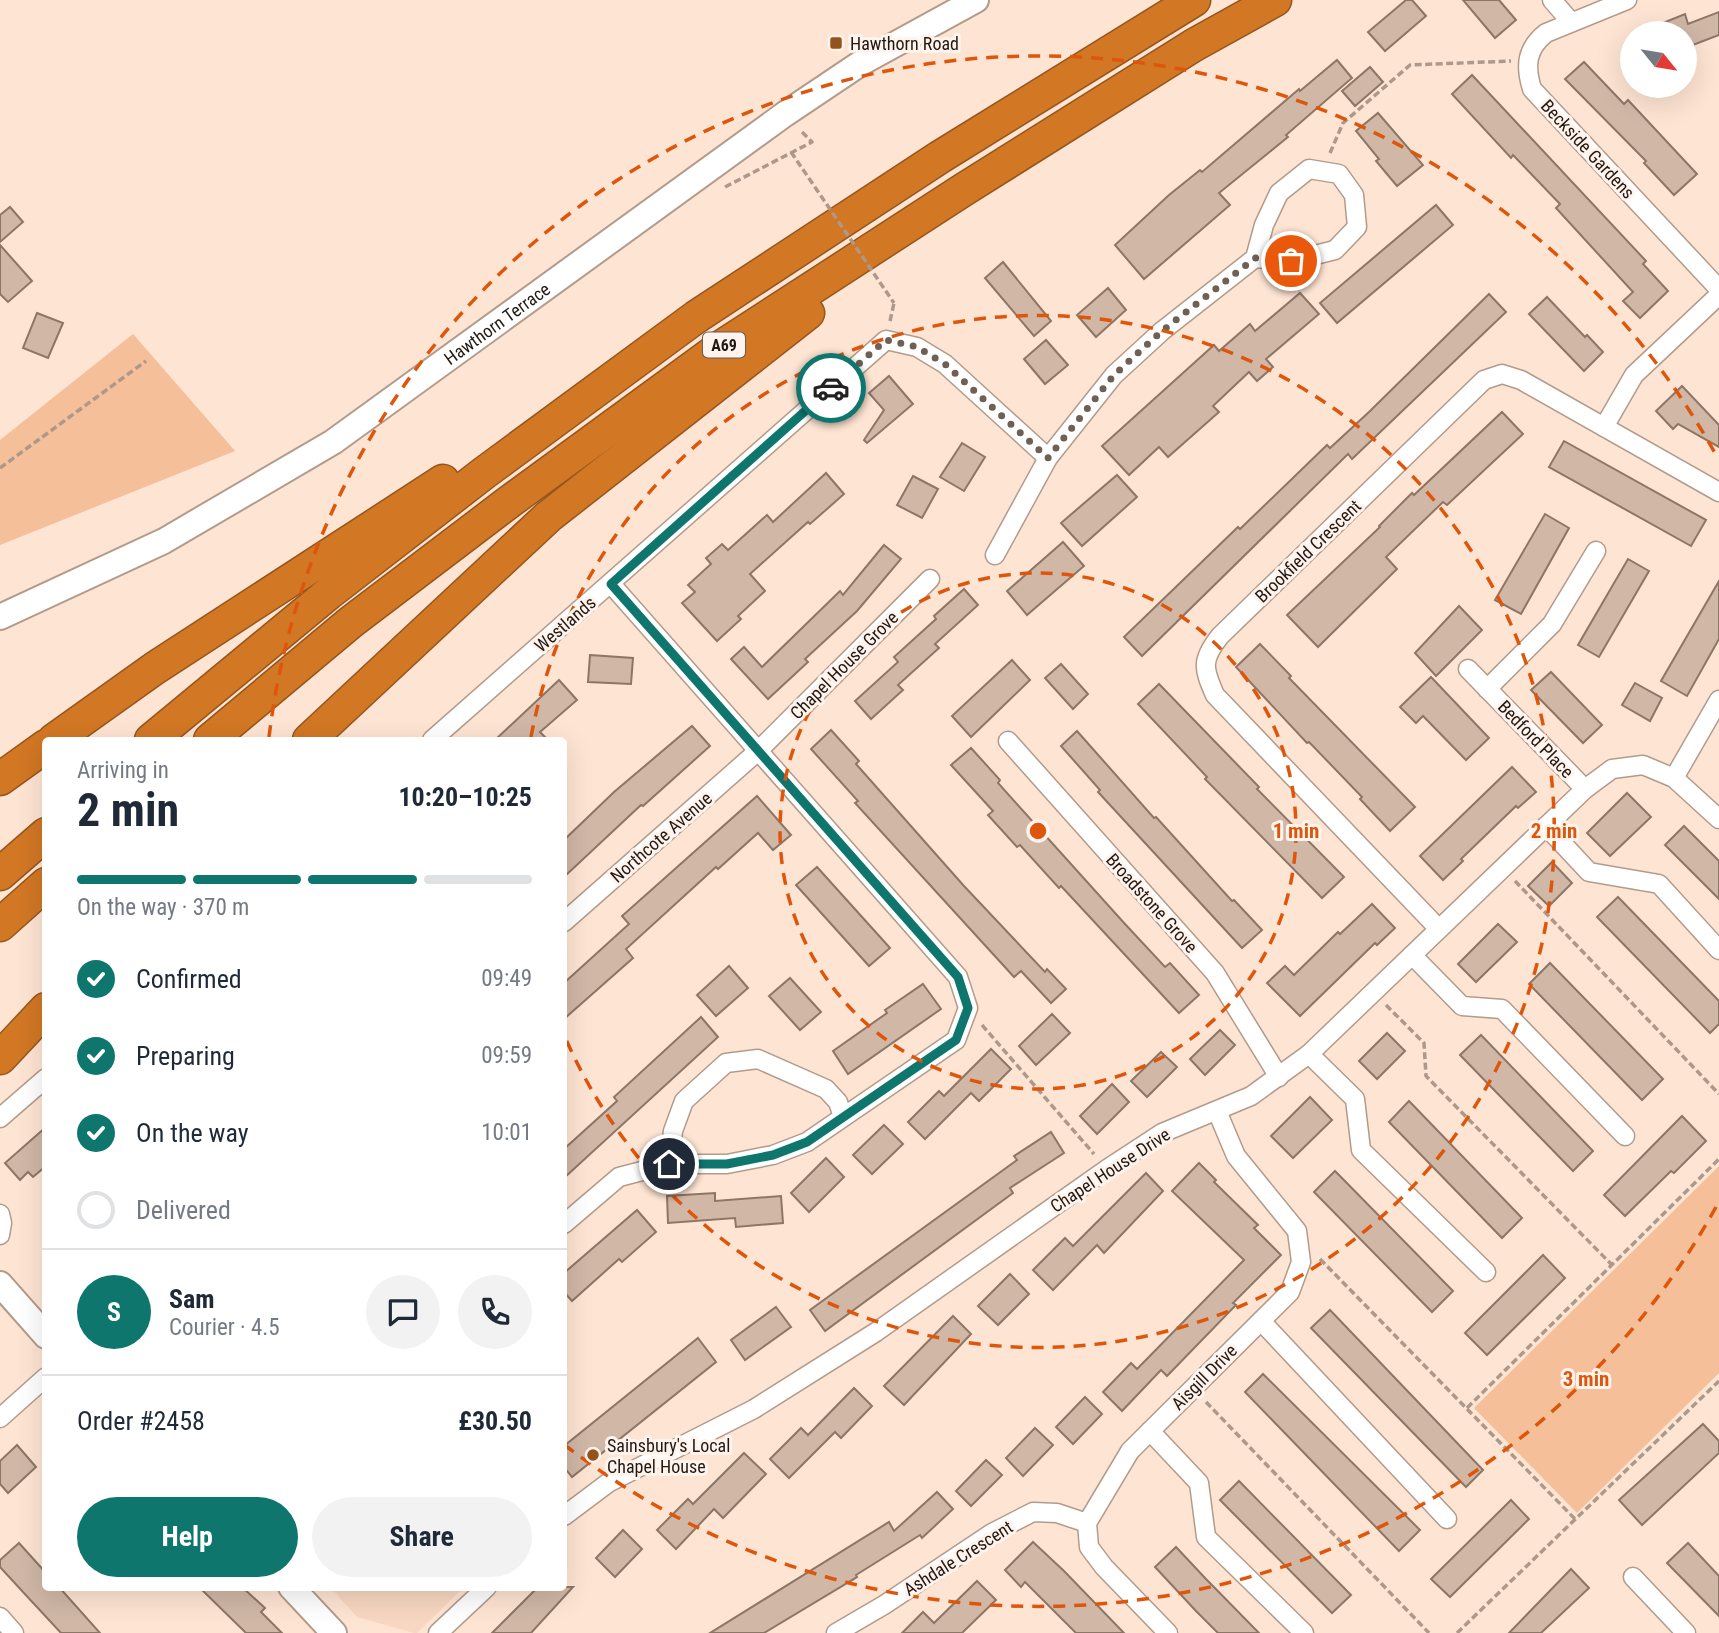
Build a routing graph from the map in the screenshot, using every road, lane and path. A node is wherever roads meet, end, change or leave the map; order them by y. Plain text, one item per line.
1 (976, 0) edge
2 (1194, 0) edge
3 (1275, 0) edge
4 (1552, 0) edge
5 (1627, 0) edge
6 (1571, 22) junction
7 (1527, 60) junction
8 (785, 114) junction
9 (1322, 171) junction
10 (963, 190) junction
11 (1255, 258) junction
12 (1719, 289) edge
13 (1719, 295) edge
14 (894, 303) dead end
15 (696, 317) junction
16 (146, 361) dead end
17 (1604, 427) junction
18 (1048, 458) junction
19 (0, 468) edge
20 (1719, 492) edge
21 (1596, 551) dead end
22 (995, 555) dead end
23 (930, 579) dead end
24 (611, 584) junction
25 (0, 617) edge
26 (1468, 669) dead end
27 (1487, 689) junction
28 (1719, 700) edge
29 (58, 737) edge
30 (155, 737) edge
31 (213, 737) edge
32 (312, 737) edge
33 (435, 737) edge
34 (1009, 741) dead end
35 (42, 749) edge
36 (758, 751) junction
37 (1674, 778) junction
38 (0, 779) edge
39 (1585, 789) junction
40 (1719, 819) edge
41 (1546, 826) junction
42 (42, 837) edge
43 (1502, 868) junction
44 (0, 874) edge
45 (42, 888) edge
46 (567, 919) edge
47 (0, 925) edge
48 (1439, 929) junction
49 (1719, 950) edge
50 (1412, 955) junction
51 (1374, 992) junction
52 (968, 1008) junction
53 (42, 1013) edge
54 (1308, 1054) junction
55 (0, 1058) edge
56 (1279, 1077) junction
57 (42, 1081) edge
58 (1719, 1094) edge
59 (1217, 1111) junction
60 (843, 1117) junction
61 (0, 1118) edge
62 (1625, 1136) dead end
63 (1719, 1159) edge
64 (669, 1164) junction
65 (1107, 1169) junction
66 (0, 1214) edge
67 (567, 1221) edge
68 (0, 1235) edge
69 (1299, 1249) junction
70 (1612, 1265) junction
71 (1486, 1272) dead end
72 (0, 1284) edge
73 (0, 1293) edge
74 (21, 1310) junction
75 (1261, 1321) junction
76 (42, 1332) edge
77 (42, 1381) edge
78 (1719, 1381) edge
79 (1192, 1388) junction
80 (1467, 1408) junction
81 (0, 1418) edge
82 (1150, 1431) junction
83 (567, 1514) edge
84 (1447, 1519) dead end
85 (1576, 1520) junction
86 (1087, 1523) junction
87 (1633, 1577) dead end
88 (295, 1591) edge
89 (313, 1591) edge
90 (483, 1591) edge
91 (0, 1617) edge
92 (14, 1633) edge
93 (334, 1633) edge
94 (352, 1633) edge
95 (438, 1633) edge
96 (836, 1633) edge
97 (1168, 1633) edge
98 (1304, 1633) edge
99 (1429, 1633) edge
100 (1457, 1633) edge
101 (1686, 1633) edge

1 - 8 main road, Hawthorn Terrace
2 - 15 highway, A69
3 - 10 highway, A69
4 - 6 street
5 - 6 street
6 - 7 street
7 - 9 path
7 - 12 street, Beckside Gardens
8 - 14 path, bridge
8 - 25 main road, Hawthorn Terrace
9 - 11 street
9 - 11 street
10 - 31 highway, A69
10 - 32 highway
11 - 18 street
13 - 17 street
15 - 29 highway
15 - 30 highway, A69
16 - 19 path
17 - 20 street, Brookfield Crescent
17 - 48 street, Brookfield Crescent
18 - 22 street
18 - 24 street, Westlands
21 - 27 street, Bedford Place
23 - 36 street, Chapel House Grove
24 - 33 street, Westlands
24 - 36 street
26 - 27 street, Bedford Place
27 - 39 street, Bedford Place
28 - 37 street
34 - 56 street, Broadstone Grove
35 - 38 highway
36 - 46 street, Northcote Avenue
36 - 52 street
37 - 39 street, Chapel House Drive
37 - 40 street, Chapel House Drive
39 - 41 street, Chapel House Drive
41 - 43 street, Chapel House Drive
41 - 49 street
42 - 44 highway
43 - 48 street, Chapel House Drive
43 - 58 path
45 - 47 highway
48 - 50 street, Chapel House Drive
50 - 51 street, Chapel House Drive
50 - 62 street
51 - 54 street, Chapel House Drive
51 - 70 path
52 - 60 street
52 - 65 path
53 - 55 highway
54 - 56 street, Chapel House Drive
54 - 71 street
56 - 59 street, Chapel House Drive
57 - 61 street
59 - 65 street, Chapel House Drive
59 - 69 street
60 - 64 street
60 - 64 street
63 - 70 path
64 - 67 street
65 - 83 street, Chapel House Drive
66 - 68 street
69 - 75 street, Aisgill Drive
69 - 80 path
70 - 80 path
72 - 74 main road
73 - 74 main road
74 - 76 main road
75 - 79 street, Aisgill Drive
75 - 84 street
77 - 81 street
78 - 85 path
79 - 82 street, Aisgill Drive
79 - 99 path
80 - 85 path
82 - 86 street, Aisgill Drive
82 - 98 street
85 - 100 path
86 - 96 street, Ashdale Crescent
86 - 97 street
87 - 101 street
88 - 93 main road
89 - 94 main road
90 - 95 street
91 - 92 street

